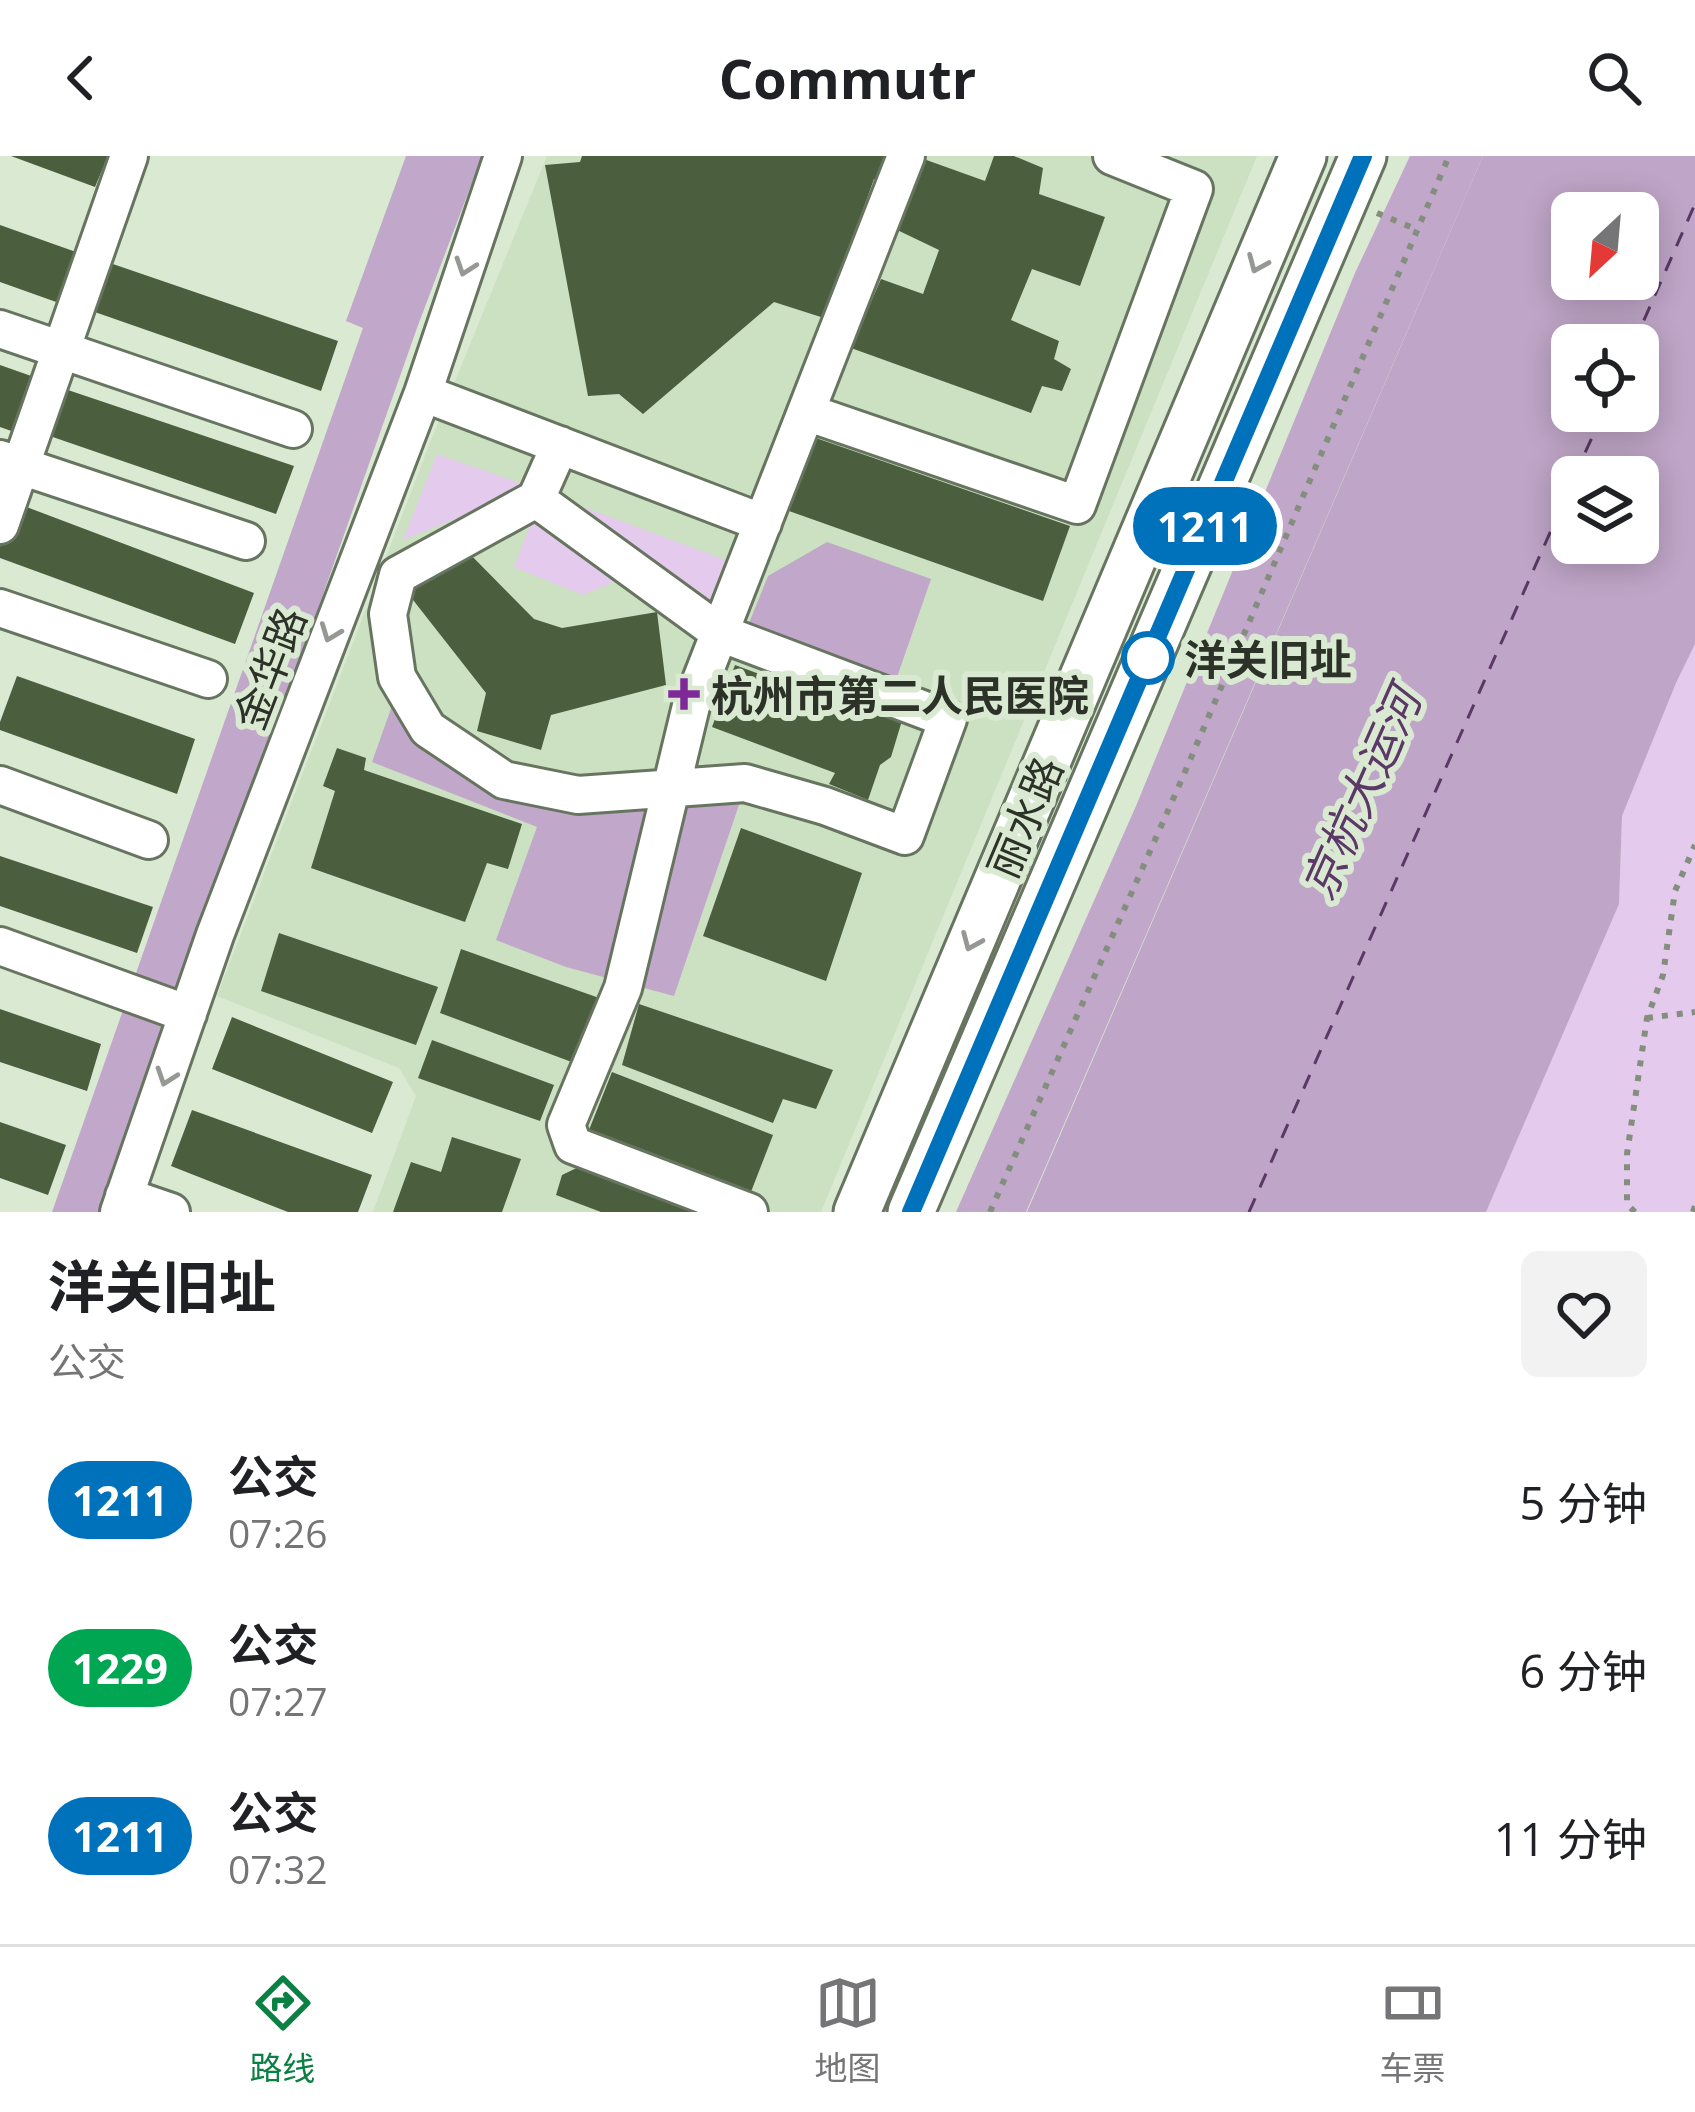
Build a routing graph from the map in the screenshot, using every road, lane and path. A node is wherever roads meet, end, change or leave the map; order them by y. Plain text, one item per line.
1 (129, 156) edge
2 (503, 156) edge
3 (906, 156) edge
4 (1112, 156) edge
5 (1303, 156) edge
6 (1364, 156) edge
7 (1449, 156) edge
8 (0, 329) edge
9 (61, 350) junction
10 (423, 393) junction
11 (806, 412) junction
12 (293, 429) dead end
13 (560, 446) junction
14 (10, 462) edge
15 (536, 499) junction
16 (763, 524) junction
17 (0, 525) edge
18 (246, 541) dead end
19 (0, 608) edge
20 (720, 633) junction
21 (208, 679) dead end
22 (0, 785) edge
23 (672, 786) junction
24 (149, 840) dead end
25 (1695, 845) edge
26 (0, 946) edge
27 (1695, 1012) edge
28 (188, 1014) junction
29 (1647, 1018) junction
30 (122, 1204) edge
31 (171, 1212) edge
32 (749, 1212) edge
33 (857, 1212) edge
34 (911, 1212) edge
35 (990, 1212) edge
36 (1635, 1212) edge

1 - 9 street
2 -> 10 street, 金华路
3 - 11 street
4 - 11 street
5 -> 33 main road, 丽水路
6 - 34 main road, 丽水路
7 - 35 path
8 - 9 street
9 - 12 street
9 - 14 street
10 - 13 street
10 -> 28 street, 金华路
11 - 16 street
13 - 15 street
13 - 16 street
14 - 17 street
14 - 18 street
15 - 20 street
15 - 23 street
16 - 20 street
19 - 21 street
20 - 23 street
20 - 23 street
22 - 24 street
23 - 32 street
25 - 29 path
26 - 28 street
27 - 29 path
28 -> 30 street, 金华路
29 - 36 path
30 - 31 street

